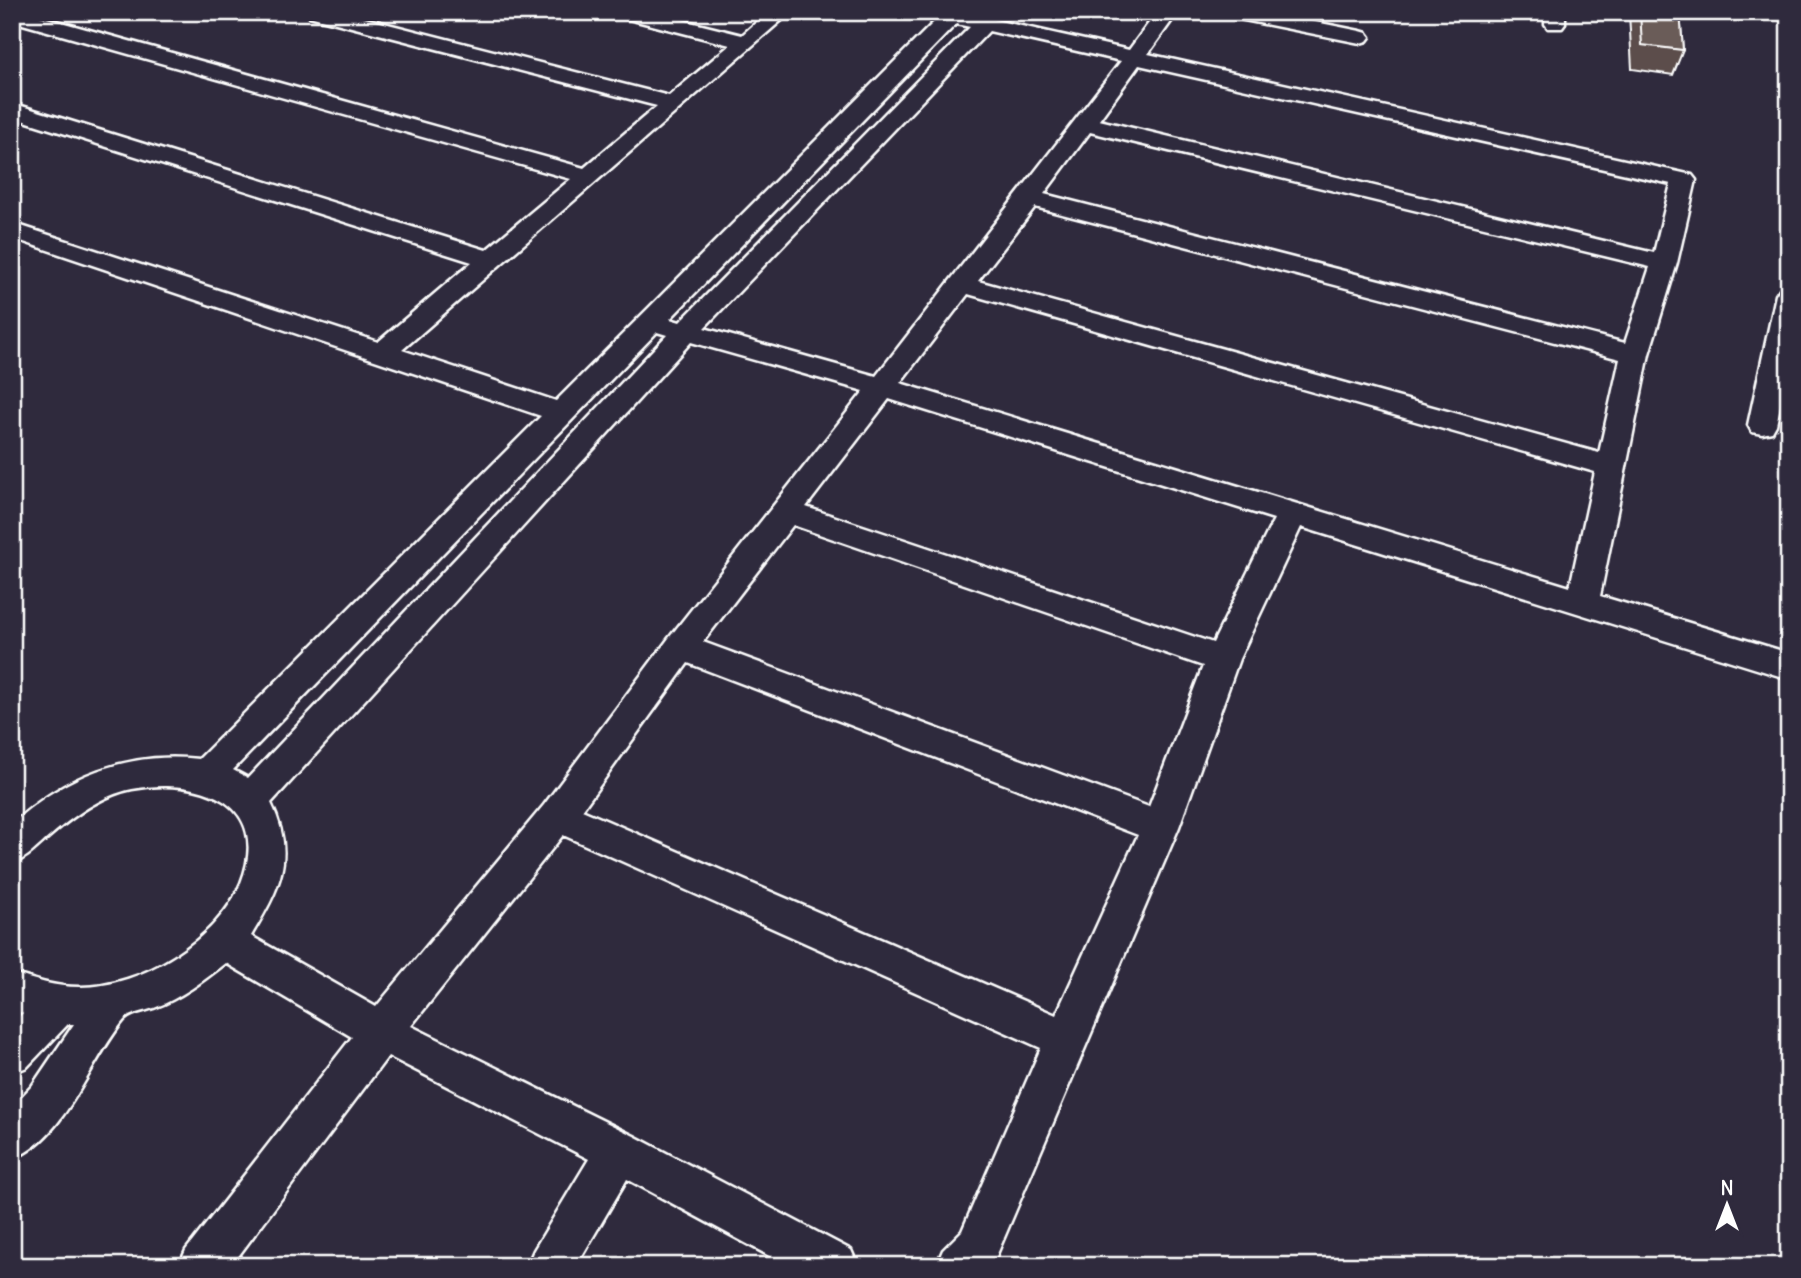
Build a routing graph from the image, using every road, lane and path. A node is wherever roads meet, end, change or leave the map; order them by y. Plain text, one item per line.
1 (316, 12) edge
2 (624, 12) edge
3 (780, 12) edge
4 (1168, 12) edge
5 (1234, 12) edge
6 (12, 15) edge
7 (963, 16) edge
8 (1360, 37) dead end
9 (745, 41) junction
10 (1136, 58) junction
11 (674, 104) junction
12 (12, 110) edge
13 (1083, 123) junction
14 (588, 176) junction
15 (1029, 198) junction
16 (12, 230) edge
17 (491, 260) junction
18 (1664, 263) junction
19 (960, 284) junction
20 (1789, 295) edge
21 (651, 322) junction
22 (685, 332) junction
23 (383, 352) junction
24 (1635, 354) junction
25 (881, 387) junction
26 (563, 413) junction
27 (1762, 425) dead end
28 (1611, 466) junction
29 (785, 511) junction
30 (1292, 513) junction
31 (1583, 601) junction
32 (681, 647) junction
33 (1222, 659) junction
34 (1789, 666) edge
35 (206, 775) junction
36 (250, 801) junction
37 (557, 816) junction
38 (20, 827) edge
39 (1160, 827) junction
40 (223, 941) junction
41 (12, 991) edge
42 (113, 1002) junction
43 (58, 1006) junction
44 (381, 1032) junction
45 (1066, 1039) junction
46 (12, 1053) edge
47 (12, 1138) edge
48 (619, 1151) junction
49 (202, 1266) edge
50 (551, 1266) edge
51 (835, 1266) edge
52 (959, 1266) edge

1 - 11 street
2 - 9 street
3 - 9 street
4 - 10 street
5 - 8 street
6 - 14 street
7 - 10 street
7 - 21 street
7 - 22 street
9 - 11 street
10 - 13 street
10 - 18 street
11 - 14 street
12 - 17 street
13 - 15 street
13 - 18 street
14 - 17 street
15 - 19 street
15 - 24 street
16 - 23 street
17 - 23 street
18 - 24 street
19 - 25 street
19 - 28 street
20 - 27 street
21 - 22 street
21 - 26 street
22 - 25 street
22 - 36 street
23 - 26 street
24 - 28 street
25 - 29 street
25 - 30 street
26 - 35 street
28 - 31 street
29 - 32 street
29 - 33 street
30 - 31 street
30 - 33 street
31 - 34 street
32 - 37 street
32 - 39 street
33 - 39 street
35 - 36 street
35 - 38 street
36 - 40 street
37 - 44 street
37 - 45 street
39 - 45 street
40 - 42 street
40 - 44 street
41 - 43 street
42 - 43 street
42 - 47 street
43 - 46 street
44 - 48 street
44 - 49 street
45 - 52 street
48 - 50 street
48 - 51 street

